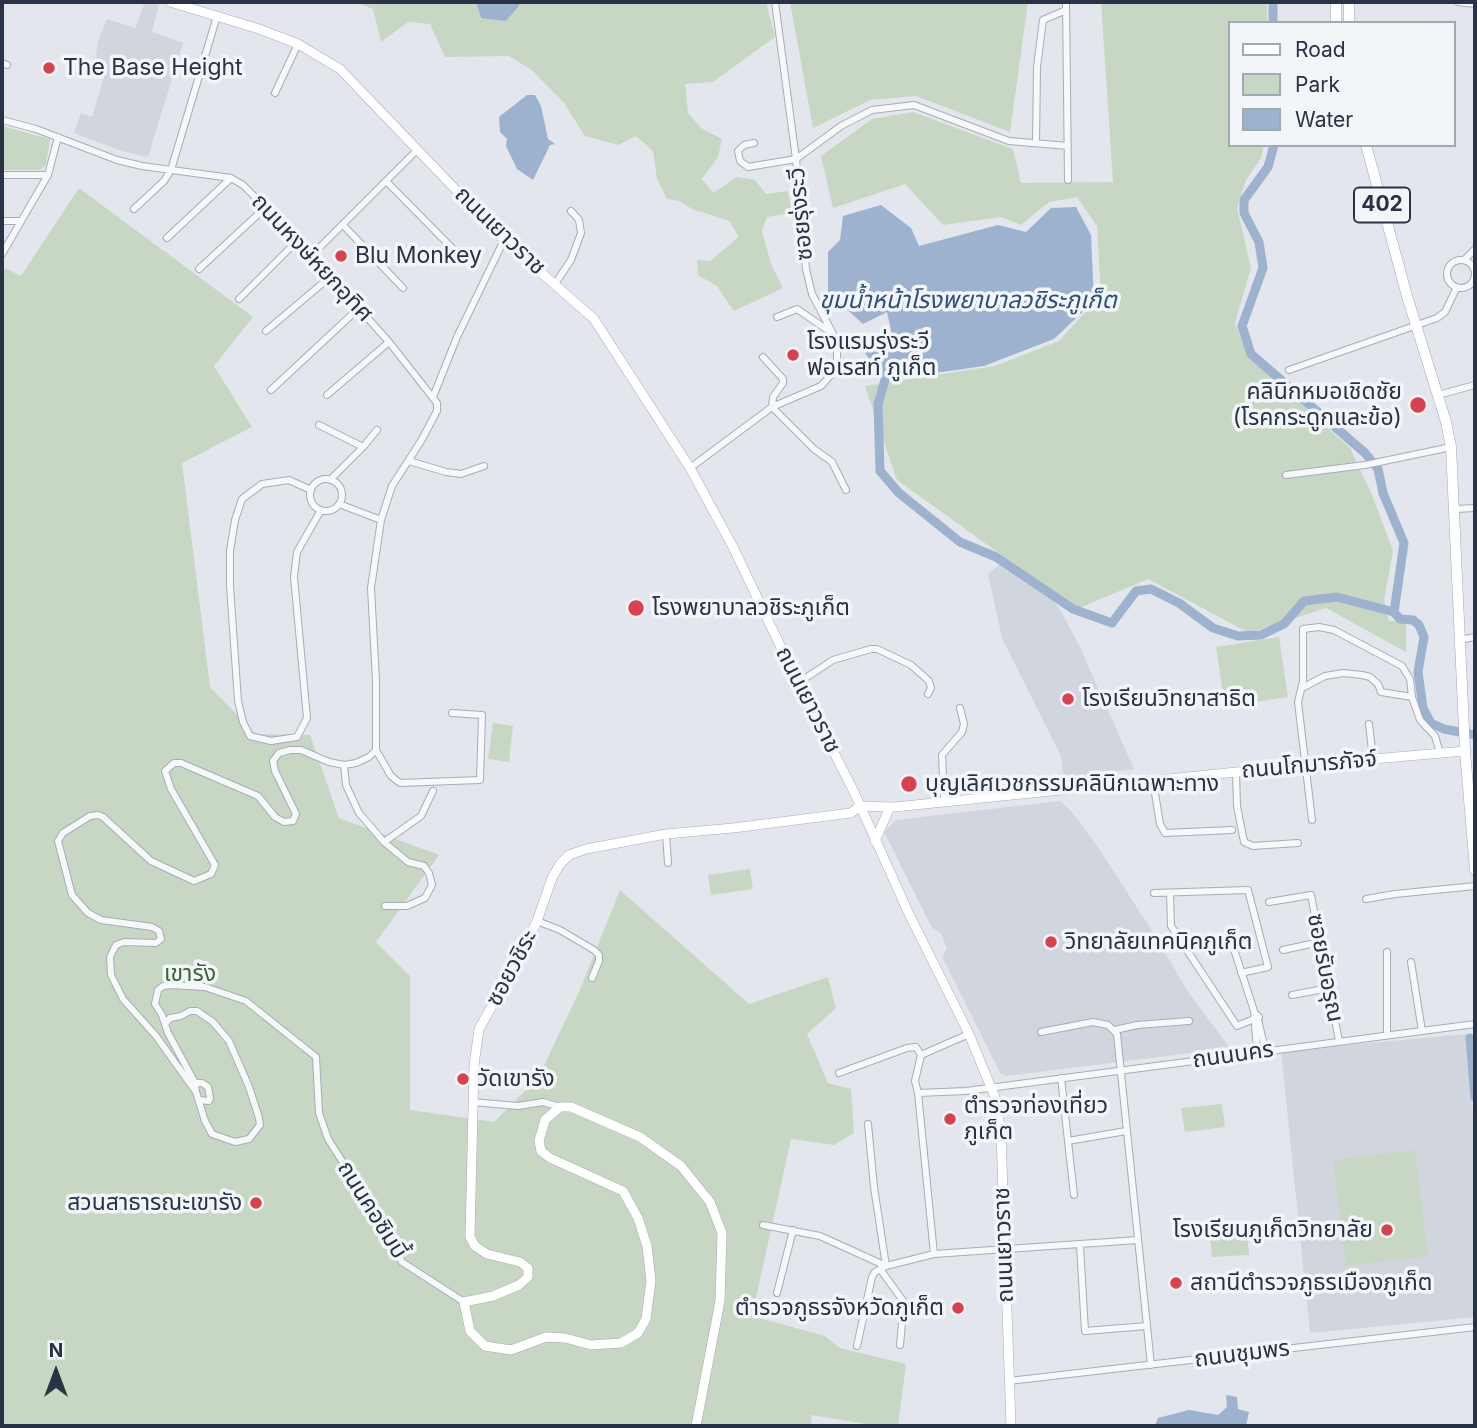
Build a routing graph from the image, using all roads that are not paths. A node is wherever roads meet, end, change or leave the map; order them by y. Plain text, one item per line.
1 (170, 2) edge
2 (775, 2) edge
3 (1066, 2) edge
4 (1336, 2) edge
5 (1349, 2) edge
6 (1458, 2) edge
7 (1475, 4) edge
8 (1066, 10) junction
9 (217, 16) junction
10 (1336, 21) edge
11 (1349, 21) edge
12 (298, 44) junction
13 (275, 93) dead end
14 (2, 120) edge
15 (58, 137) junction
16 (754, 143) dead end
17 (1037, 143) junction
18 (1068, 146) junction
19 (1366, 147) edge
20 (418, 149) junction
21 (796, 159) junction
22 (171, 170) junction
23 (2, 175) edge
24 (48, 175) junction
25 (231, 178) junction
26 (1068, 180) dead end
27 (386, 181) junction
28 (267, 207) junction
29 (134, 209) dead end
30 (571, 211) dead end
31 (2, 221) edge
32 (21, 221) junction
33 (343, 225) junction
34 (167, 238) dead end
35 (298, 240) junction
36 (504, 240) junction
37 (1475, 249) edge
38 (454, 250) dead end
39 (2, 254) edge
40 (312, 255) junction
41 (1464, 260) junction
42 (199, 269) dead end
43 (330, 276) junction
44 (555, 284) junction
45 (403, 288) dead end
46 (1457, 288) junction
47 (239, 299) dead end
48 (359, 308) junction
49 (776, 317) dead end
50 (1416, 326) junction
51 (266, 331) dead end
52 (833, 334) junction
53 (389, 342) junction
54 (763, 357) dead end
55 (1289, 370) dead end
56 (1475, 385) edge
57 (271, 390) dead end
58 (327, 395) dead end
59 (1438, 395) junction
60 (433, 397) junction
61 (772, 407) junction
62 (318, 425) dead end
63 (377, 429) dead end
64 (363, 447) junction
65 (1451, 447) junction
66 (409, 461) junction
67 (484, 467) dead end
68 (690, 468) junction
69 (1286, 475) dead end
70 (330, 480) junction
71 (311, 489) junction
72 (846, 490) dead end
73 (339, 504) junction
74 (1475, 508) edge
75 (1455, 509) junction
76 (321, 510) junction
77 (381, 520) junction
78 (1475, 637) edge
79 (1459, 640) junction
80 (798, 683) junction
81 (1302, 688) junction
82 (928, 694) dead end
83 (1412, 697) junction
84 (960, 708) dead end
85 (452, 713) dead end
86 (1369, 724) dead end
87 (376, 750) junction
88 (1465, 751) junction
89 (1440, 753) junction
90 (1373, 759) junction
91 (344, 765) junction
92 (1305, 765) junction
93 (1236, 772) junction
94 (1153, 781) junction
95 (433, 792) dead end
96 (944, 802) junction
97 (860, 806) junction
98 (890, 807) junction
99 (1312, 820) dead end
100 (1232, 830) dead end
101 (666, 834) junction
102 (875, 841) junction
103 (384, 842) junction
104 (1298, 843) dead end
105 (668, 863) dead end
106 (1475, 870) edge
107 (1475, 886) edge
108 (1154, 893) dead end
109 (1170, 893) junction
110 (1366, 899) dead end
111 (1269, 902) dead end
112 (385, 906) dead end
113 (537, 921) junction
114 (1183, 942) junction
115 (1320, 942) junction
116 (1283, 950) dead end
117 (1387, 952) dead end
118 (1411, 962) dead end
119 (1241, 973) junction
120 (592, 978) dead end
121 (1329, 988) junction
122 (1292, 995) dead end
123 (162, 1015) junction
124 (174, 1017) junction
125 (1256, 1018) junction
126 (1189, 1021) dead end
127 (165, 1024) junction
128 (1475, 1024) edge
129 (1115, 1030) junction
130 (1422, 1031) junction
131 (1041, 1032) dead end
132 (969, 1034) junction
133 (1388, 1035) junction
134 (1339, 1041) junction
135 (1261, 1051) junction
136 (921, 1055) junction
137 (1120, 1070) junction
138 (839, 1073) dead end
139 (1061, 1078) junction
140 (192, 1083) junction
141 (990, 1086) junction
142 (918, 1093) junction
143 (199, 1100) junction
144 (472, 1102) junction
145 (560, 1107) junction
146 (868, 1124) dead end
147 (1126, 1131) junction
148 (1068, 1141) junction
149 (1074, 1195) dead end
150 (763, 1226) dead end
151 (793, 1230) junction
152 (1138, 1240) junction
153 (1080, 1245) junction
154 (1006, 1250) junction
155 (934, 1254) junction
156 (883, 1267) junction
157 (777, 1293) dead end
158 (464, 1302) junction
159 (1147, 1326) junction
160 (1475, 1326) edge
161 (900, 1345) dead end
162 (857, 1346) dead end
163 (1151, 1365) junction
164 (1009, 1381) junction
165 (696, 1426) edge
166 (1012, 1426) edge

1 - 9 street, ถนนเยาวราช
2 - 21 street, ซอยรุ่งระวี
3 - 8 street
4 - 10 main road
5 - 11 main road
6 - 7 street
8 - 17 street
8 - 18 street
9 - 12 street, ถนนเยาวราช
9 - 22 street
12 - 13 street
12 - 20 street, ถนนเยาวราช
14 - 15 street, ถนนหงษ์หยกอุทิศ
15 - 22 street, ถนนหงษ์หยกอุทิศ
15 - 24 street
16 - 21 street
17 - 18 street
17 - 21 street
18 - 26 street
19 - 50 main road, 402
20 - 27 street
20 - 36 street, ถนนเยาวราช
21 - 52 street, ซอยรุ่งระวี
22 - 25 street, ถนนหงษ์หยกอุทิศ
22 - 29 street
23 - 24 street
24 - 32 street
25 - 28 street, ถนนหงษ์หยกอุทิศ
25 - 34 street
27 - 33 street
27 - 38 street
28 - 35 street, ถนนหงษ์หยกอุทิศ
28 - 42 street
30 - 44 street
31 - 32 street
32 - 39 street
33 - 40 street
33 - 45 street
35 - 40 street, ถนนหงษ์หยกอุทิศ
35 - 47 street
36 - 44 street, ถนนเยาวราช
36 - 60 street
37 - 41 street
40 - 43 street, ถนนหงษ์หยกอุทิศ
41 - 46 street
41 - 46 street
43 - 48 street, ถนนหงษ์หยกอุทิศ
43 - 51 street
44 - 68 street, ถนนเยาวราช
46 - 50 street
48 - 53 street, ถนนหงษ์หยกอุทิศ
48 - 57 street
49 - 52 street
50 - 55 street
50 - 59 main road
52 - 61 street, ซอยรุ่งระวี
53 - 58 street
53 - 60 street, ถนนหงษ์หยกอุทิศ
54 - 61 street
56 - 59 street
59 - 65 main road
60 - 66 street
61 - 68 street, ซอยรุ่งระวี
61 - 72 street
62 - 64 street
63 - 64 street
64 - 70 street
65 - 69 street
65 - 75 main road
66 - 67 street
66 - 77 street
68 - 80 street, ถนนเยาวราช
70 - 71 street
70 - 73 street
71 - 76 street
71 - 76 street
73 - 76 street
73 - 77 street
74 - 75 street
75 - 79 main road
77 - 87 street
78 - 79 street
79 - 88 main road
80 - 82 street
80 - 97 street, ถนนเยาวราช
81 - 83 street
81 - 83 street
81 - 92 street
83 - 89 street
84 - 96 street
85 - 87 street
86 - 90 street
87 - 91 street
88 - 89 street, ถนนโกมารภัจจ์
88 - 106 main road
89 - 90 street, ถนนโกมารภัจจ์
90 - 92 street, ถนนโกมารภัจจ์
91 - 103 street
91 - 140 street
92 - 93 street, ถนนโกมารภัจจ์
92 - 99 street
93 - 94 street, ถนนโกมารภัจจ์
93 - 104 street
94 - 96 street, ถนนโกมารภัจจ์
94 - 100 street
95 - 103 street
96 - 98 street, ถนนโกมารภัจจ์
97 - 98 street, ถนนโกมารภัจจ์
97 - 101 street, ซอยวชิระ
97 - 102 street, ถนนเยาวราช
98 - 102 street
101 - 105 street
101 - 113 street, ซอยวชิระ
102 - 132 street, ถนนเยาวราช
103 - 112 street
107 - 110 street
108 - 109 street
109 - 114 street
109 - 119 street
111 - 115 street, ซอยรับอรุณ
113 - 120 street
113 - 144 street, ซอยวชิระ
114 - 119 street
114 - 125 street
115 - 116 street
115 - 121 street, ซอยรับอรุณ
117 - 133 street
118 - 130 street
119 - 125 street
121 - 122 street
121 - 134 street, ซอยรับอรุณ
123 - 124 street
123 - 127 street
123 - 158 street, ถนนคอซิมบี้
124 - 127 street
124 - 143 street
125 - 135 street
126 - 129 street
127 - 140 street
128 - 130 street, ถนนนคร
129 - 131 street
129 - 137 street
130 - 133 street, ถนนนคร
132 - 136 street
132 - 141 street, ถนนเยาวราช
133 - 134 street, ถนนนคร
134 - 135 street, ถนนนคร
135 - 137 street, ถนนนคร
136 - 138 street
136 - 142 street
137 - 139 street, ถนนนคร
137 - 147 street
139 - 141 street, ถนนนคร
139 - 148 street
140 - 143 street
140 - 143 street
141 - 142 street, ถนนนคร
141 - 154 street, ถนนเยาวราช
142 - 155 street
144 - 145 street
144 - 158 street, ซอยวชิระ
145 - 158 street
145 - 165 street
146 - 156 street
147 - 148 street
147 - 152 street
148 - 149 street
150 - 151 street
151 - 156 street
151 - 157 street
152 - 153 street
152 - 159 street
153 - 154 street
153 - 159 street
154 - 155 street
154 - 164 street, ถนนเยาวราช
155 - 156 street
156 - 161 street
156 - 162 street
159 - 163 street
160 - 163 street, ถนนชุมพร
163 - 164 street, ถนนชุมพร
164 - 166 street, ถนนเยาวราช

